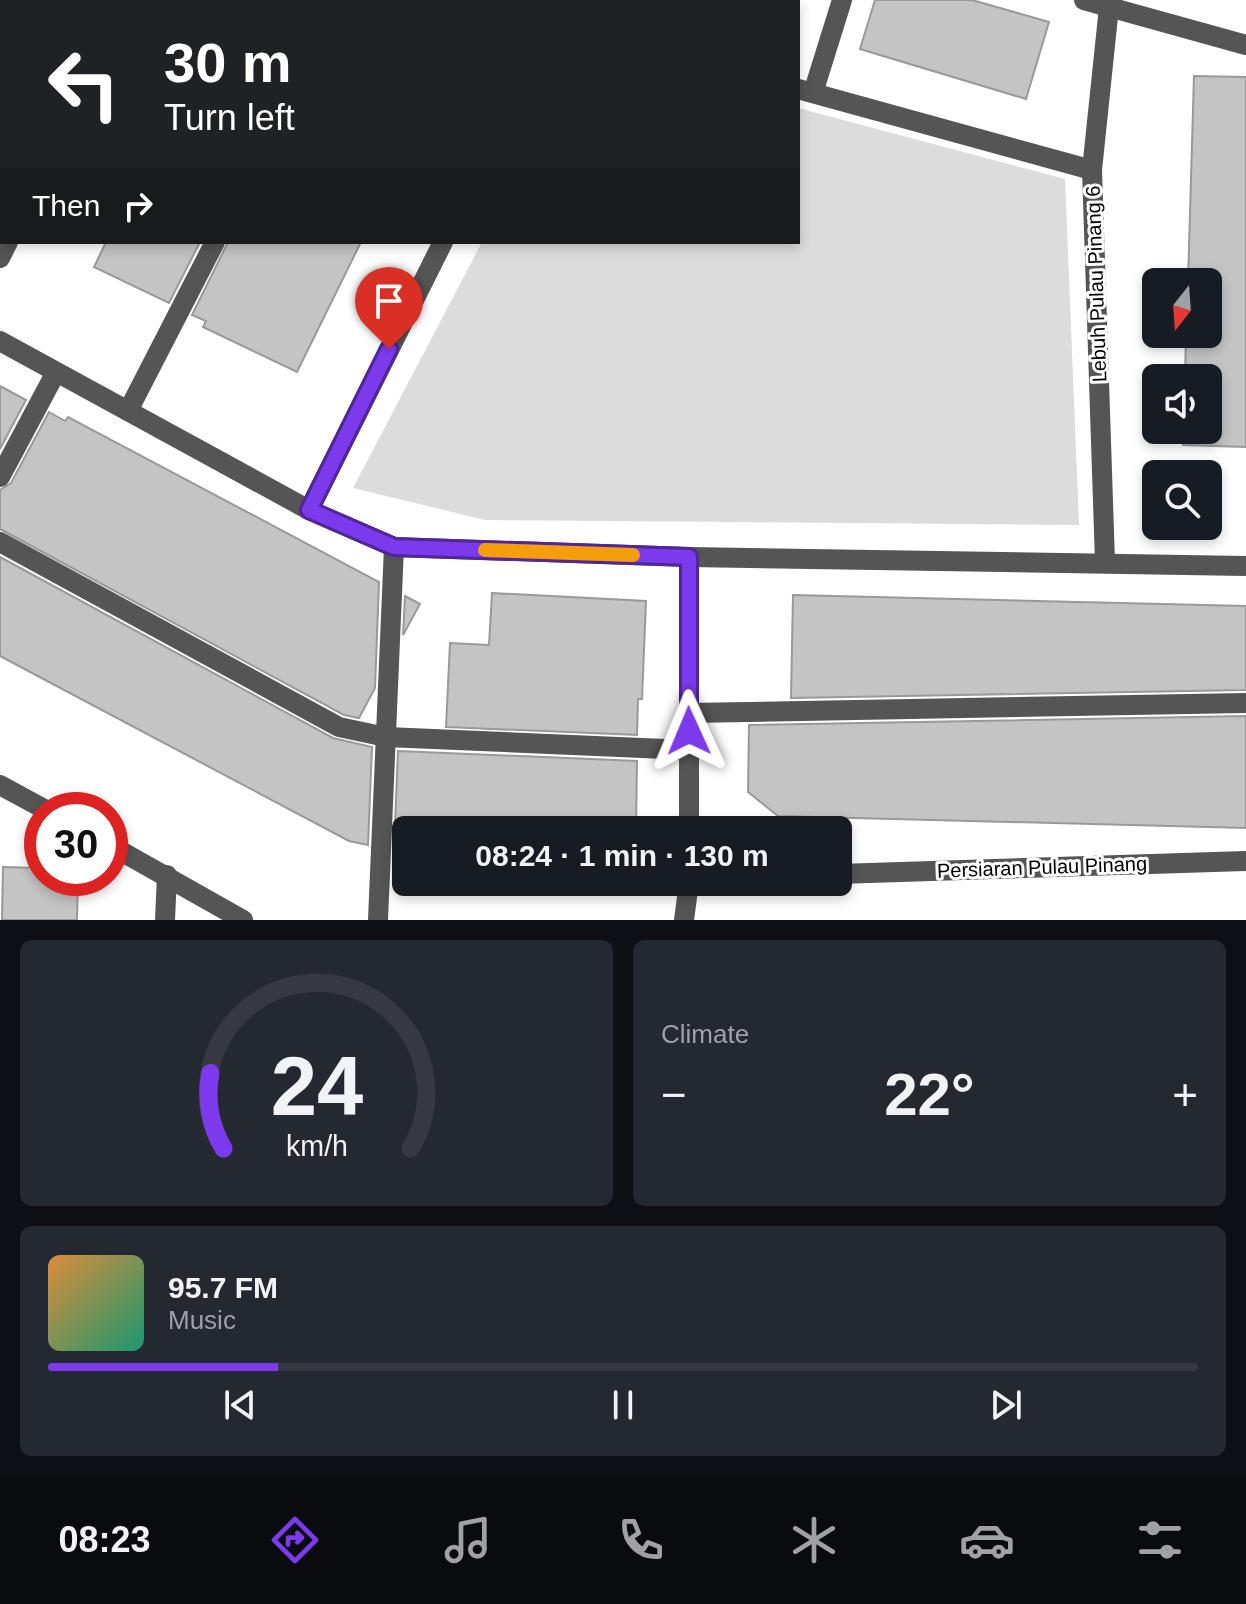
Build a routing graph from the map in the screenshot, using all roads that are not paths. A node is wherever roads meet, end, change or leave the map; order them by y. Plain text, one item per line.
1 (842, 0) edge
2 (1084, 0) edge
3 (1109, 7) junction
4 (1246, 45) edge
5 (806, 91) edge
6 (1092, 170) junction
7 (214, 244) edge
8 (442, 244) edge
9 (0, 341) edge
10 (56, 372) junction
11 (128, 411) junction
12 (0, 477) edge
13 (309, 510) junction
14 (0, 542) edge
15 (394, 547) junction
16 (689, 557) junction
17 (1105, 562) junction
18 (1246, 566) edge
19 (1246, 703) edge
20 (688, 713) junction
21 (386, 737) junction
22 (689, 750) junction
23 (0, 785) edge
24 (24, 798) edge
25 (689, 816) edge
26 (128, 854) edge
27 (1246, 861) edge
28 (852, 874) edge
29 (167, 875) junction
30 (687, 896) edge
31 (165, 920) edge
32 (243, 920) edge
33 (378, 920) edge
34 (684, 920) edge

1 - 5 street
2 - 3 street
3 - 4 street
3 - 6 street, Lebuh Pulau Pinang 6
5 - 6 street
6 - 17 street, Lebuh Pulau Pinang 6
7 - 11 street
8 - 13 street
9 - 10 street
10 - 11 street
10 - 12 street
11 - 13 street
13 - 15 street
14 - 21 street
15 - 16 street
15 - 21 street
16 - 17 street
16 - 20 street
17 - 18 street
19 - 20 street
20 - 22 street
21 - 22 street
21 - 33 street
22 - 25 street
23 - 24 street
26 - 29 street
27 - 28 street, Persiaran Pulau Pinang
29 - 31 street
29 - 32 street
30 - 34 street

